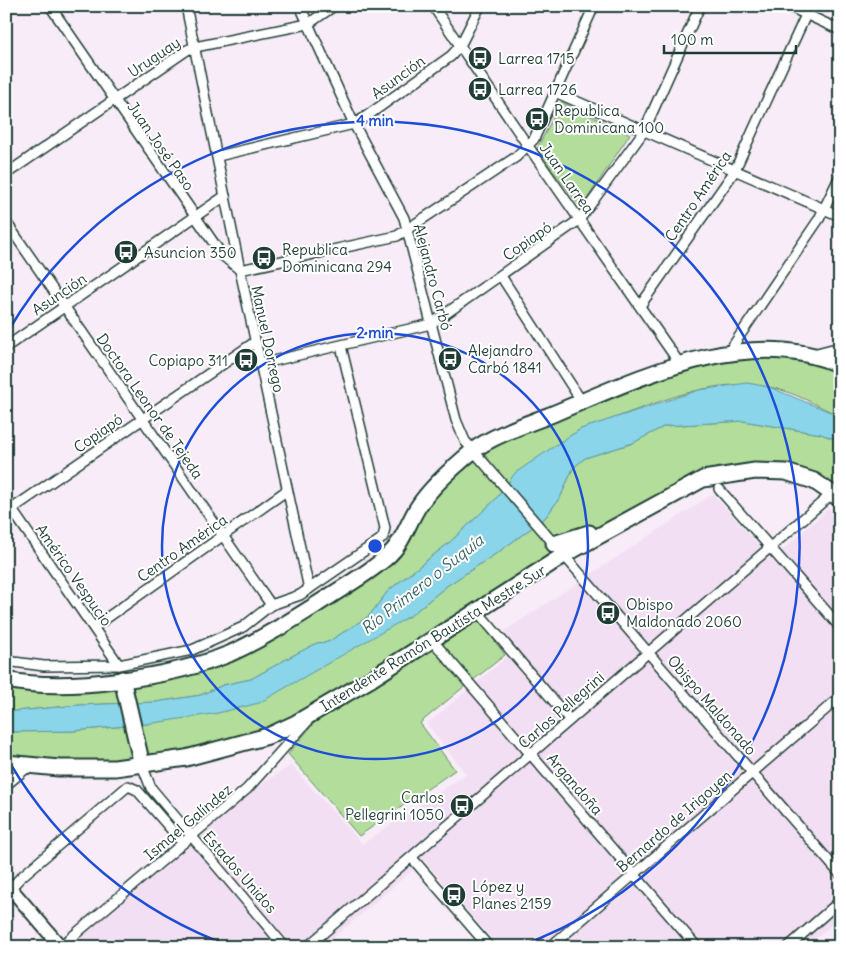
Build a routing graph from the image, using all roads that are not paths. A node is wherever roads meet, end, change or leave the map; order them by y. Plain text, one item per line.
1 (50, 6) edge
2 (186, 6) edge
3 (300, 6) edge
4 (334, 6) edge
5 (433, 6) edge
6 (480, 6) edge
7 (594, 6) edge
8 (700, 6) edge
9 (788, 6) edge
10 (808, 10) edge
11 (308, 24) junction
12 (840, 30) edge
13 (460, 46) junction
14 (195, 47) junction
15 (555, 92) junction
16 (113, 101) junction
17 (354, 124) junction
18 (644, 131) junction
19 (528, 146) junction
20 (218, 156) junction
21 (734, 172) junction
22 (6, 174) edge
23 (840, 176) edge
24 (225, 196) junction
25 (824, 210) junction
26 (840, 216) edge
27 (195, 217) junction
28 (579, 220) junction
29 (6, 222) edge
30 (408, 230) junction
31 (240, 270) junction
32 (501, 276) junction
33 (640, 306) junction
34 (65, 307) junction
35 (431, 324) junction
36 (255, 342) junction
37 (341, 346) junction
38 (840, 346) edge
39 (6, 347) edge
40 (728, 354) junction
41 (810, 355) junction
42 (260, 364) junction
43 (680, 364) junction
44 (840, 365) edge
45 (582, 402) junction
46 (142, 419) junction
47 (472, 451) junction
48 (483, 464) joint
49 (719, 489) dead end
50 (286, 492) junction
51 (836, 496) edge
52 (6, 501) edge
53 (9, 511) edge
54 (223, 536) junction
55 (555, 545) junction
56 (770, 548) junction
57 (309, 589) junction
58 (271, 604) junction
59 (477, 611) junction
60 (94, 627) junction
61 (840, 627) edge
62 (432, 640) junction
63 (648, 652) junction
64 (6, 661) edge
65 (120, 672) junction
66 (6, 680) edge
67 (840, 697) edge
68 (323, 708) junction
69 (570, 719) junction
70 (531, 754) junction
71 (141, 761) junction
72 (6, 763) edge
73 (29, 765) junction
74 (752, 772) junction
75 (6, 785) edge
76 (191, 837) junction
77 (183, 843) junction
78 (412, 858) junction
79 (840, 874) edge
80 (635, 875) junction
81 (8, 888) edge
82 (840, 902) edge
83 (60, 947) edge
84 (285, 947) edge
85 (307, 947) edge
86 (489, 947) edge
87 (550, 947) edge
88 (697, 947) edge
89 (788, 947) edge

1 - 16 street, Juan José Paso
2 - 14 street, Manuel Dorrego
3 - 11 street, Alejandro Carbó
4 - 11 street, Uruguay
5 - 13 street, Juan Larrea
6 - 13 street, Asunción
7 - 15 street
8 - 18 street, Copiapó
9 - 10 street
10 - 12 street
10 - 21 street, Centro América
11 - 14 street, Uruguay
11 - 17 street, Alejandro Carbó
13 - 17 street, Asunción
13 - 19 street, Juan Larrea
14 - 16 street, Uruguay
14 - 20 street, Manuel Dorrego
15 - 18 street
15 - 19 street
16 - 22 street, Uruguay
16 - 27 street, Juan José Paso
17 - 20 street, Asunción
17 - 30 street, Alejandro Carbó
18 - 21 street
18 - 28 street, Copiapó
19 - 28 street, Juan Larrea
19 - 30 street
20 - 24 street, Manuel Dorrego
21 - 25 street
21 - 33 street, Centro América
23 - 25 street
24 - 27 street, Asunción
24 - 31 street, Manuel Dorrego
25 - 26 street
25 - 40 street
27 - 31 street, Juan José Paso
27 - 34 street, Asunción
28 - 32 street, Copiapó
28 - 33 street, Juan Larrea
29 - 34 street, Doctora Leonor de Tejeda
30 - 31 street
30 - 35 street, Alejandro Carbó
31 - 36 street, Manuel Dorrego
32 - 35 street, Copiapó
32 - 45 street
33 - 43 street, Juan Larrea
34 - 39 street, Asunción
34 - 46 street, Doctora Leonor de Tejeda
35 - 37 street, Copiapó
35 - 47 street, Alejandro Carbó
36 - 42 street, Manuel Dorrego
36 - 46 street, Copiapó
37 - 42 street, Copiapó
37 - 57 street
38 - 41 street
40 - 41 main road
40 - 43 main road
41 - 44 main road
42 - 50 street, Manuel Dorrego
43 - 45 main road
45 - 47 main road
46 - 53 street, Copiapó
46 - 54 street, Doctora Leonor de Tejeda
47 - 48 street, Alejandro Carbó
47 - 65 main road
48 - 55 street, Obispo Maldonado
49 - 56 street
50 - 54 street, Centro América
50 - 57 street, Manuel Dorrego
51 - 55 main road, Intendente Ramón Bautista Mestre Sur
51 - 56 street, Carlos Pellegrini
52 - 53 street, Américo Vespucio
53 - 60 street, Américo Vespucio
54 - 58 street, Doctora Leonor de Tejeda
54 - 60 street, Centro América
55 - 59 main road, Intendente Ramón Bautista Mestre Sur
55 - 63 street, Obispo Maldonado
56 - 61 street
56 - 63 street, Carlos Pellegrini
57 - 58 street
58 - 65 street
59 - 62 main road, Intendente Ramón Bautista Mestre Sur
59 - 69 street
60 - 65 street, Américo Vespucio
62 - 68 main road, Intendente Ramón Bautista Mestre Sur
62 - 70 street, Argandoña
63 - 69 street, Carlos Pellegrini
63 - 74 street, Obispo Maldonado
64 - 65 street
65 - 66 main road
65 - 71 main road
67 - 74 street, Bernardo de Irigoyen
68 - 71 main road, Intendente Ramón Bautista Mestre Sur
68 - 76 street, Ismael Galíndez
69 - 70 street, Carlos Pellegrini
70 - 78 street, Carlos Pellegrini
70 - 80 street, Argandoña
71 - 73 main road, Intendente Ramón Bautista Mestre Sur
71 - 76 street, Estados Unidos
72 - 73 main road, Intendente Ramón Bautista Mestre Sur
73 - 75 street
74 - 79 street, Obispo Maldonado
74 - 80 street, Bernardo de Irigoyen
76 - 77 street, Ismael Galíndez
76 - 84 street, Estados Unidos
77 - 81 street
77 - 83 street, Ismael Galíndez
78 - 85 street, Carlos Pellegrini
78 - 86 street
80 - 87 street, Bernardo de Irigoyen
80 - 88 street, Argandoña
81 - 83 main road
82 - 89 street

